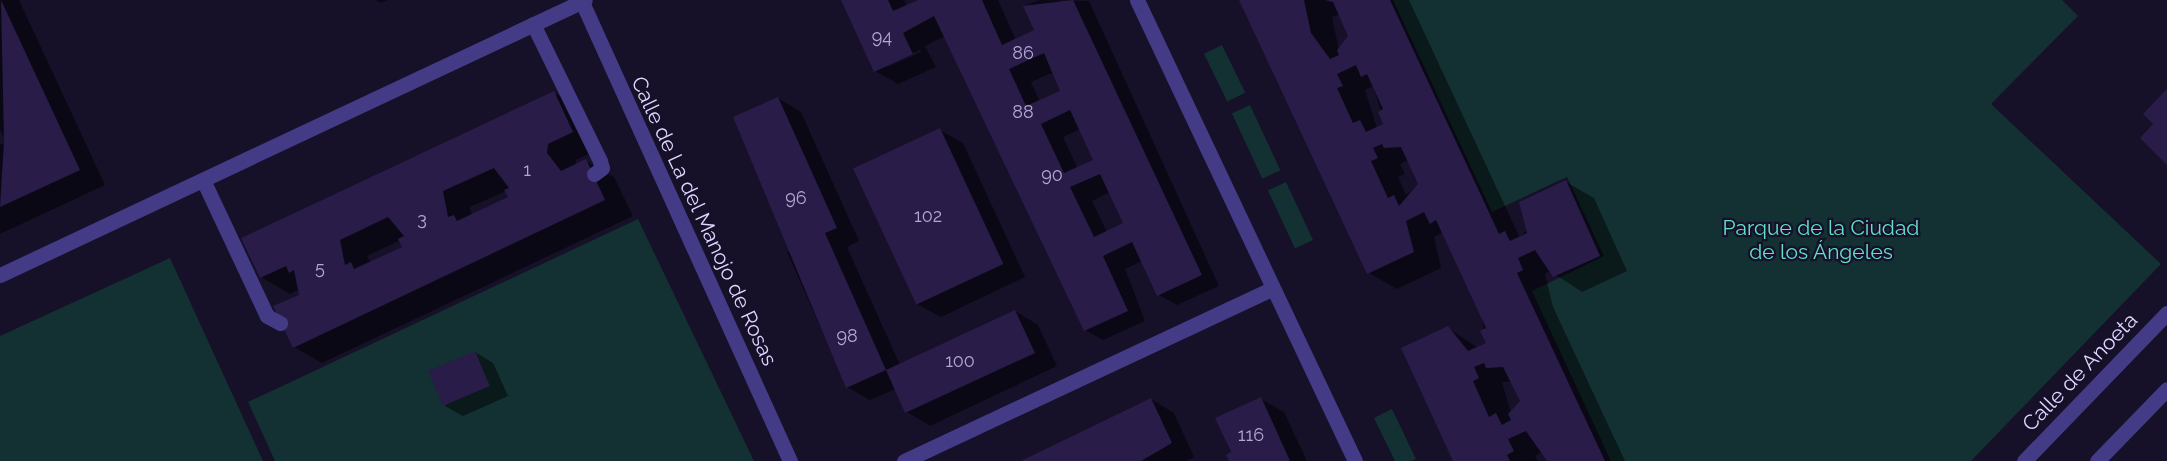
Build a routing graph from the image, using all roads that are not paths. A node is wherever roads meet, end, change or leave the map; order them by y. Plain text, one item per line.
1 (1137, 0) edge
2 (584, 1) edge
3 (533, 24) junction
4 (594, 174) dead end
5 (203, 180) junction
6 (0, 275) edge
7 (1272, 289) junction
8 (2167, 313) edge
9 (279, 323) dead end
10 (2167, 389) edge
11 (789, 461) edge
12 (904, 461) edge
13 (1355, 461) edge
14 (2024, 461) edge
15 (2097, 461) edge

1 - 7 street
2 - 3 street
2 - 11 street, Calle de La del Manojo de Rosas
3 - 4 street
3 - 5 street
5 - 6 street
5 - 9 street
7 - 12 street
7 - 13 street
8 - 14 street, Calle de Anoeta
10 - 15 street

